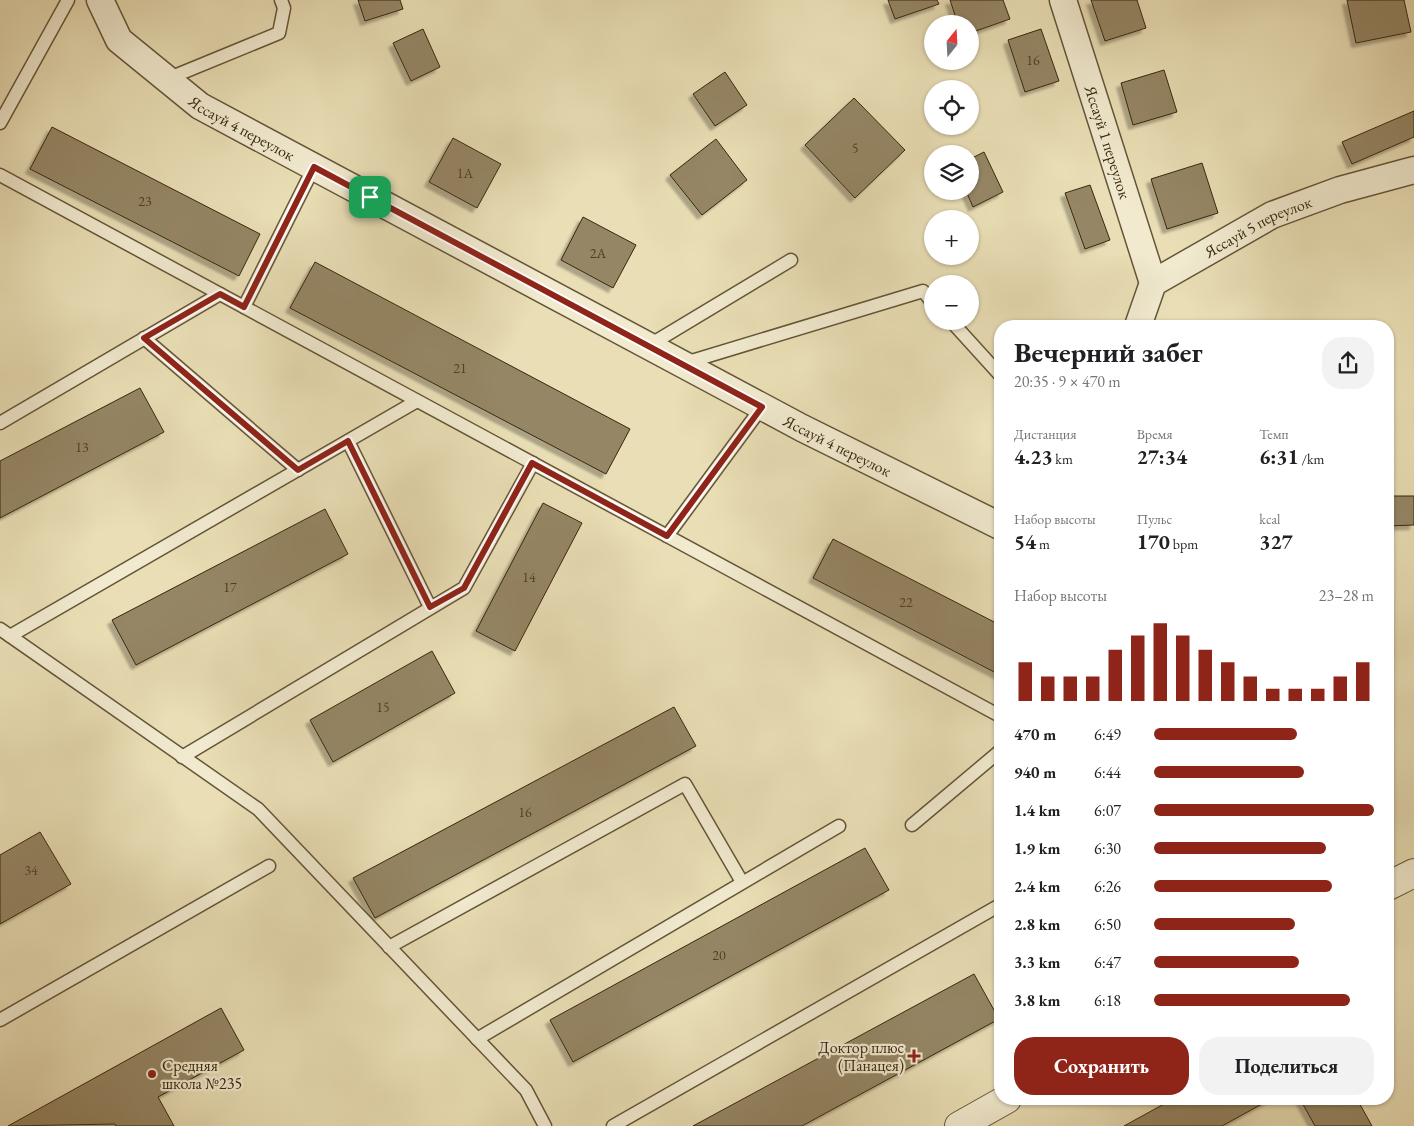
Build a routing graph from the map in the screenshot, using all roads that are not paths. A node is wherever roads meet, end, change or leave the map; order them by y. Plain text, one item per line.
1 (68, 0) edge
2 (100, 0) edge
3 (281, 0) edge
4 (1063, 0) edge
5 (167, 79) junction
6 (0, 123) edge
7 (314, 167) junction
8 (1414, 170) edge
9 (0, 175) edge
10 (791, 260) dead end
11 (1153, 283) junction
12 (924, 292) edge
13 (220, 294) junction
14 (244, 307) junction
15 (1140, 320) edge
16 (958, 330) edge
17 (144, 338) junction
18 (648, 346) junction
19 (683, 364) junction
20 (994, 369) edge
21 (417, 400) junction
22 (762, 407) junction
23 (0, 423) edge
24 (348, 441) junction
25 (532, 463) junction
26 (298, 470) junction
27 (994, 523) edge
28 (667, 536) junction
29 (430, 607) junction
30 (5, 632) edge
31 (994, 713) edge
32 (994, 756) edge
33 (182, 757) junction
34 (839, 826) dead end
35 (912, 826) dead end
36 (269, 866) dead end
37 (1414, 873) edge
38 (742, 882) junction
39 (1394, 883) edge
40 (994, 907) edge
41 (389, 947) junction
42 (0, 1020) edge
43 (477, 1039) junction
44 (996, 1105) edge
45 (545, 1126) edge
46 (613, 1126) edge
47 (959, 1126) edge

1 - 6 lane
2 - 5 street, Яссауй 4 переулок
3 - 5 lane
4 - 11 street, Яссауй 1 переулок
5 - 7 street, Яссауй 4 переулок
7 - 14 lane
7 - 18 street, Яссауй 4 переулок
8 - 11 street, Яссауй 5 переулок
9 - 13 lane
10 - 18 lane
11 - 15 street
12 - 19 lane
13 - 14 lane
13 - 17 lane
14 - 21 lane
16 - 20 lane
17 - 23 lane
17 - 26 lane
18 - 19 street, Яссауй 4 переулок
19 - 22 street, Яссауй 4 переулок
21 - 24 lane
21 - 25 lane
22 - 27 street, Яссауй 4 переулок
22 - 28 lane
24 - 26 lane
24 - 29 lane
25 - 28 lane
25 - 29 lane
26 - 30 lane
28 - 31 lane
29 - 33 lane
30 - 33 lane
32 - 35 lane
33 - 41 lane
34 - 38 lane
36 - 42 lane
37 - 39 street
38 - 41 lane
38 - 43 lane
40 - 46 lane
41 - 43 lane
43 - 45 lane
44 - 47 street

